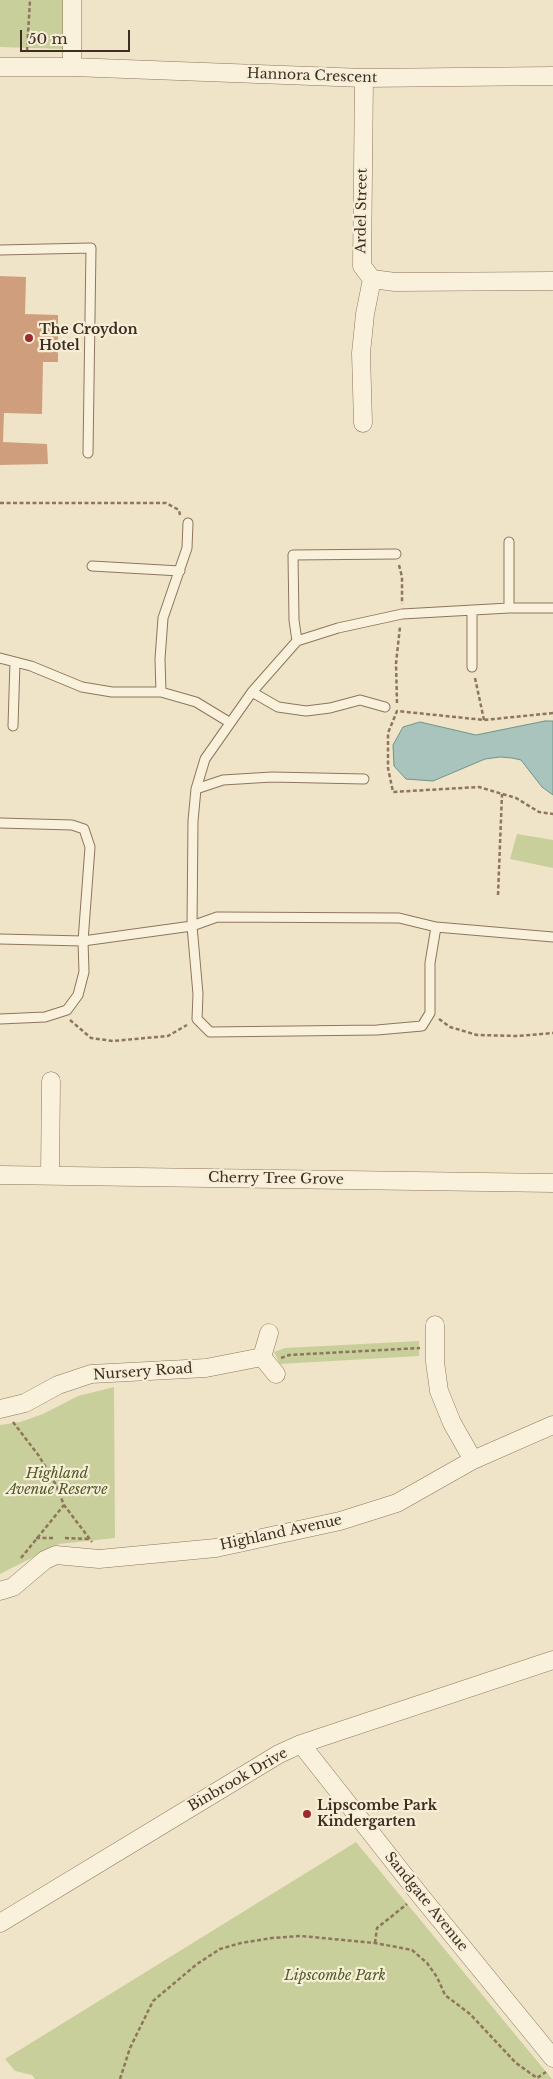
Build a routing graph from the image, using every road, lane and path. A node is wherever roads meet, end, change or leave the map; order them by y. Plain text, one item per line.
1 (30, 0) edge
2 (72, 0) edge
3 (0, 67) edge
4 (26, 67) junction
5 (72, 67) junction
6 (553, 76) edge
7 (364, 78) junction
8 (0, 250) edge
9 (372, 279) junction
10 (553, 281) edge
11 (363, 423) dead end
12 (88, 453) dead end
13 (0, 503) edge
14 (188, 523) joint
15 (509, 542) dead end
16 (396, 554) joint
17 (92, 566) dead end
18 (180, 571) junction
19 (509, 608) junction
20 (553, 608) edge
21 (472, 610) junction
22 (402, 614) junction
23 (297, 641) junction
24 (0, 658) edge
25 (15, 662) junction
26 (472, 667) joint
27 (161, 692) junction
28 (252, 692) junction
29 (385, 707) joint
30 (397, 711) junction
31 (553, 713) edge
32 (484, 720) junction
33 (229, 722) junction
34 (13, 726) dead end
35 (364, 779) dead end
36 (196, 789) junction
37 (502, 794) junction
38 (553, 814) edge
39 (0, 824) edge
40 (498, 895) dead end
41 (192, 926) junction
42 (436, 927) junction
43 (553, 937) edge
44 (0, 939) edge
45 (83, 941) junction
46 (62, 1012) junction
47 (430, 1013) junction
48 (0, 1019) edge
49 (197, 1020) junction
50 (553, 1033) edge
51 (51, 1081) dead end
52 (0, 1175) edge
53 (50, 1175) junction
54 (553, 1183) edge
55 (435, 1325) dead end
56 (269, 1333) dead end
57 (435, 1348) junction
58 (269, 1366) junction
59 (2, 1409) edge
60 (553, 1425) edge
61 (473, 1460) junction
62 (64, 1505) junction
63 (20, 1559) dead end
64 (99, 1559) junction
65 (0, 1591) edge
66 (553, 1660) edge
67 (302, 1744) junction
68 (420, 1894) junction
69 (0, 1922) edge
70 (375, 1943) junction
71 (553, 2058) edge
72 (553, 2068) edge
73 (120, 2079) edge

1 - 4 path
2 - 5 street
3 - 4 street, Hannora Crescent
4 - 5 street, Hannora Crescent
5 - 7 street, Hannora Crescent
6 - 7 street, Hannora Crescent
7 - 9 street, Ardel Street
8 - 12 lane
9 - 10 street
9 - 11 street
13 - 14 path
14 - 18 lane
15 - 19 lane
16 - 22 path
16 - 23 lane
17 - 18 lane
18 - 27 lane
19 - 20 lane
19 - 21 lane
21 - 22 lane
21 - 26 lane
22 - 23 lane
22 - 30 path
23 - 28 lane
24 - 25 lane
25 - 27 lane
25 - 34 lane
26 - 32 path
27 - 33 lane
28 - 29 lane
28 - 33 lane
29 - 30 path
30 - 32 path
30 - 37 path
31 - 32 path
33 - 36 lane
35 - 36 lane
36 - 41 lane
37 - 38 path
37 - 40 path
39 - 45 lane
41 - 42 lane
41 - 45 lane
41 - 49 lane
42 - 43 lane
42 - 47 lane
44 - 45 lane
45 - 46 lane
46 - 48 lane
46 - 49 path
47 - 49 lane
47 - 50 path
51 - 53 street
52 - 53 street, Cherry Tree Grove
53 - 54 street, Cherry Tree Grove
55 - 57 street
56 - 58 street
57 - 58 path
57 - 61 street
58 - 59 street, Nursery Road
59 - 62 path
60 - 61 street, Highland Avenue
61 - 64 street, Highland Avenue
62 - 63 path
62 - 64 path
64 - 65 street, Highland Avenue
66 - 67 street, Binbrook Drive
67 - 68 street, Sandgate Avenue
67 - 69 street, Binbrook Drive
68 - 70 path
68 - 71 street, Sandgate Avenue
70 - 72 path
70 - 73 path

